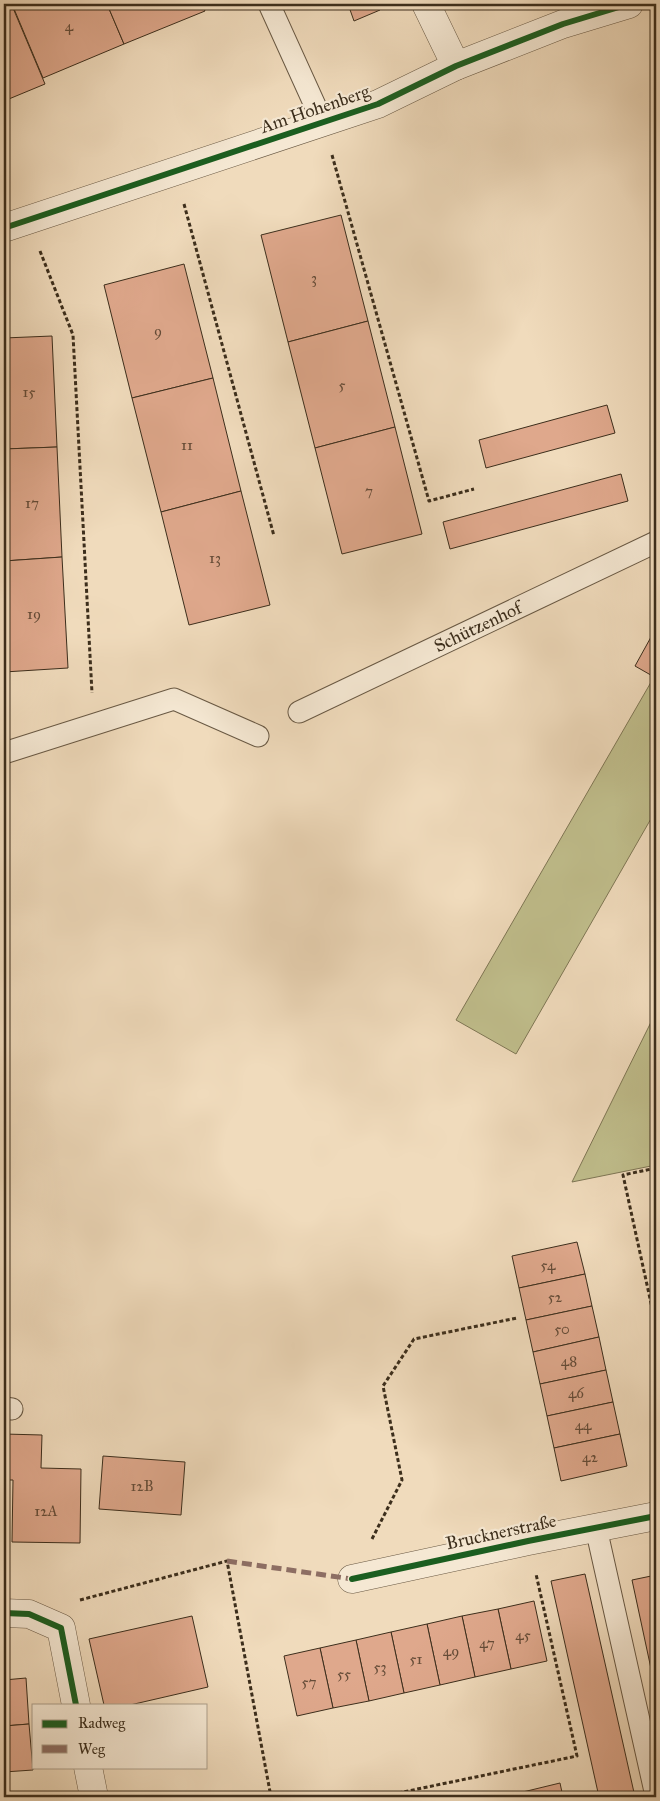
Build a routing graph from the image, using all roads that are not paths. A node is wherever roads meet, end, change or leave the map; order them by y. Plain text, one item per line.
1 (269, 4) edge
2 (426, 4) edge
3 (629, 4) edge
4 (456, 66) junction
5 (323, 123) junction
6 (16, 224) edge
7 (656, 542) edge
8 (299, 712) dead end
9 (258, 736) dead end
10 (4, 753) edge
11 (656, 1516) edge
12 (596, 1528) junction
13 (352, 1579) road end
14 (16, 1614) edge
15 (76, 1704) edge
16 (88, 1768) edge
17 (656, 1796) edge
18 (94, 1797) edge

1 - 5 lane
2 - 4 street
3 - 4 street, Am Hohenberg
4 - 5 street, Am Hohenberg
5 - 6 street, Am Hohenberg
7 - 8 lane, Schützenhof
9 - 10 lane
11 - 12 street, Brucknerstraße
12 - 13 street, Brucknerstraße
12 - 17 lane
14 - 15 street
16 - 18 street

